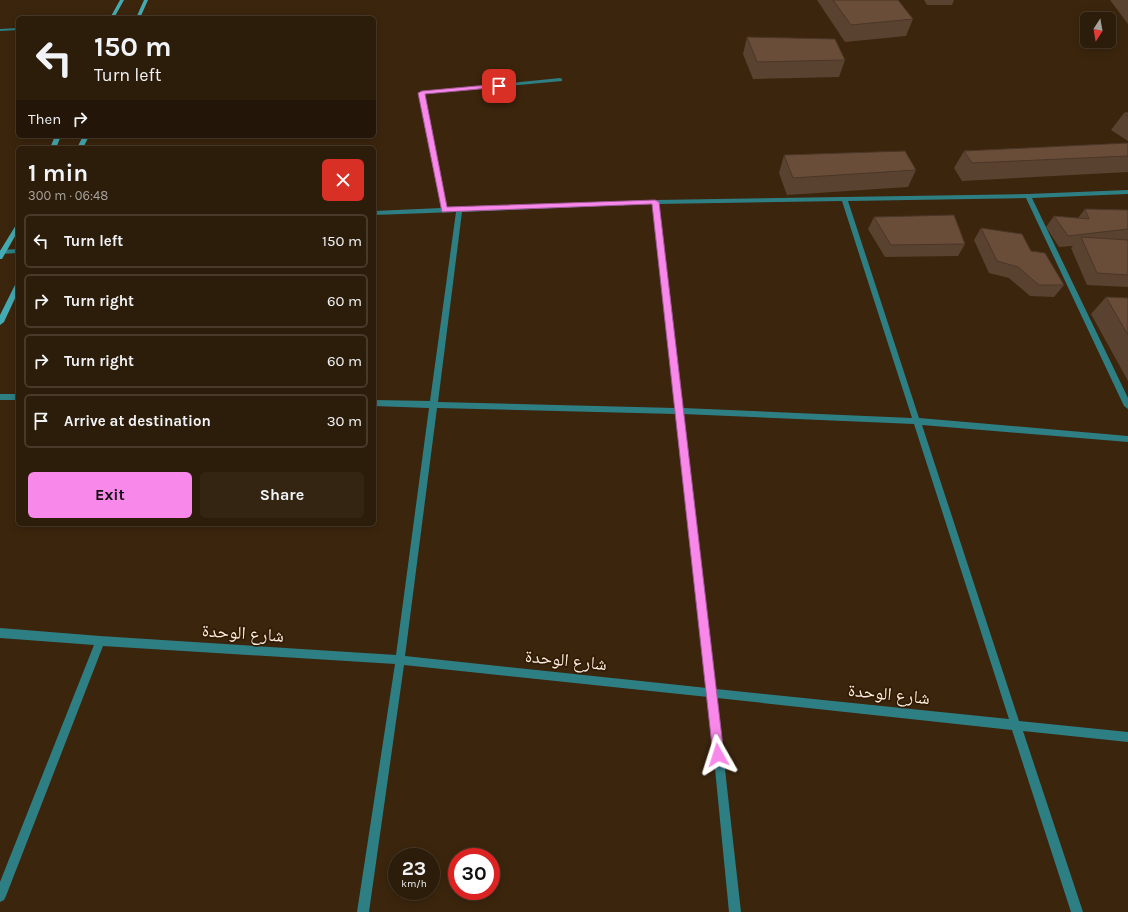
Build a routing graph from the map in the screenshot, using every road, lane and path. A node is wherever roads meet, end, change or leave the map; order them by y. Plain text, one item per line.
1 (122, 0) edge
2 (146, 0) edge
3 (113, 16) edge
4 (139, 16) edge
5 (16, 29) edge
6 (0, 30) edge
7 (560, 80) dead end
8 (1128, 192) edge
9 (1028, 196) junction
10 (844, 199) junction
11 (655, 202) junction
12 (444, 210) junction
13 (460, 210) junction
14 (376, 213) edge
15 (16, 229) edge
16 (16, 251) edge
17 (1, 254) edge
18 (16, 289) edge
19 (0, 322) edge
20 (0, 397) edge
21 (16, 397) edge
22 (376, 403) edge
23 (434, 404) junction
24 (1128, 406) edge
25 (680, 411) junction
26 (917, 422) junction
27 (1128, 439) edge
28 (0, 632) edge
29 (100, 642) junction
30 (400, 660) junction
31 (712, 693) junction
32 (1017, 725) junction
33 (1128, 737) edge
34 (0, 896) edge
35 (363, 912) edge
36 (735, 912) edge
37 (1077, 912) edge

1 - 3 main road
2 - 4 main road
5 - 6 street
7 - 12 street
8 - 9 street
9 - 10 street
9 - 24 street
10 - 11 street
10 - 26 street
11 - 13 street
11 - 25 street
12 - 13 street
12 - 14 street
13 - 23 street
15 - 17 main road
16 - 17 street
18 - 19 main road
20 - 21 street
22 - 23 street
23 - 25 street
23 - 30 street
25 - 26 street
25 - 31 street
26 - 27 street
26 - 32 street
28 - 29 street, شارع الوحدة
29 - 30 street, شارع الوحدة
29 - 34 street
30 - 31 street, شارع الوحدة
30 - 35 street
31 - 32 street, شارع الوحدة
31 - 36 street
32 - 33 street, شارع الوحدة
32 - 37 street

